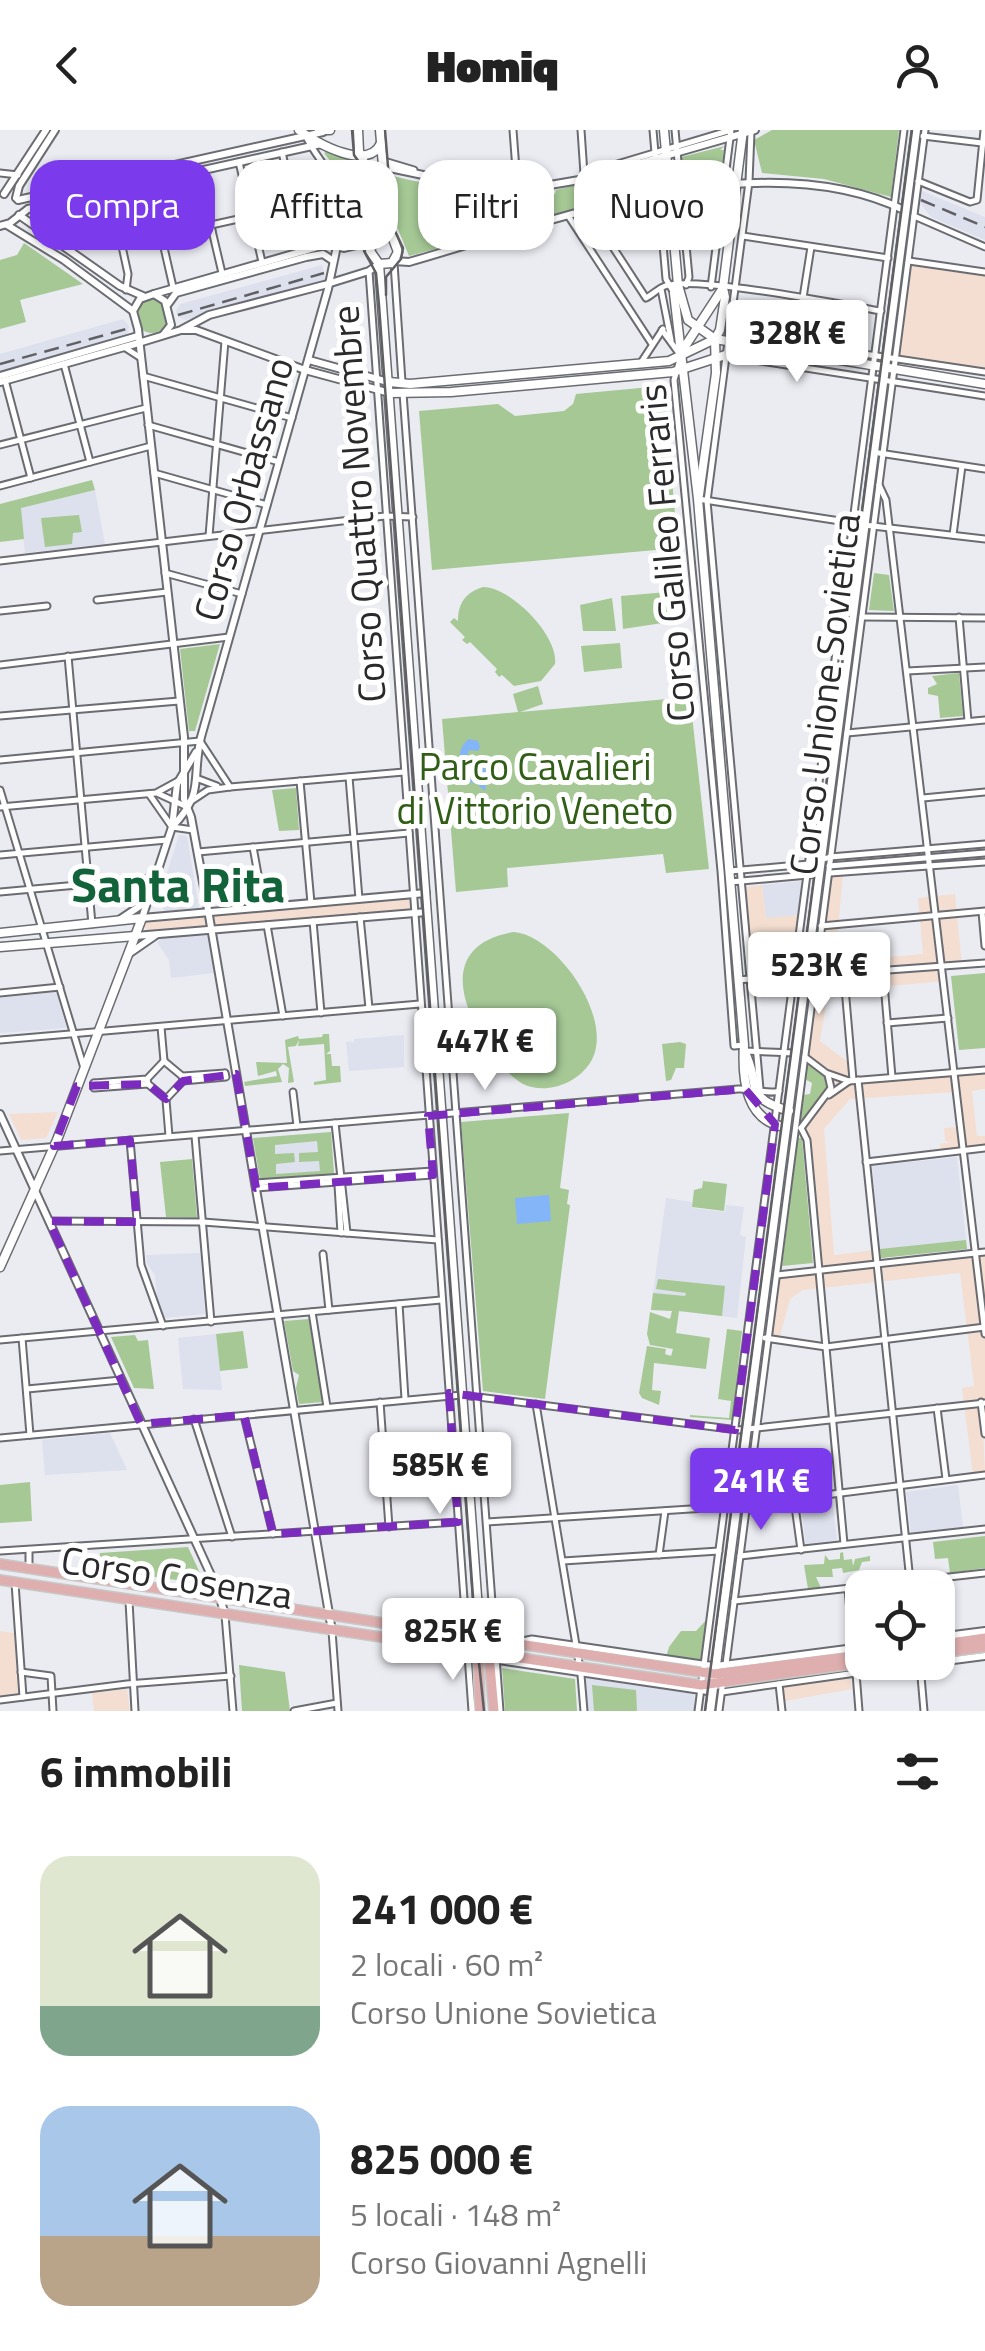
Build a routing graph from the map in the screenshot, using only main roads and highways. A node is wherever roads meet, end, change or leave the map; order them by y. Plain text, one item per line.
1 (358, 130) edge
2 (380, 130) edge
3 (664, 130) edge
4 (749, 131) edge
5 (302, 133) edge
6 (920, 133) edge
7 (381, 143) junction
8 (361, 154) junction
9 (350, 155) junction
10 (358, 160) edge
11 (364, 160) edge
12 (383, 160) edge
13 (371, 250) edge
14 (398, 250) edge
15 (395, 262) junction
16 (379, 264) junction
17 (382, 287) junction
18 (678, 288) junction
19 (722, 288) junction
20 (698, 328) junction
21 (715, 339) junction
22 (750, 346) junction
23 (681, 356) junction
24 (716, 359) junction
25 (939, 365) road end
26 (890, 369) junction
27 (684, 370) junction
28 (937, 376) junction
29 (389, 382) junction
30 (984, 384) edge
31 (403, 389) junction
32 (390, 393) junction
33 (984, 396) edge
34 (702, 500) junction
35 (0, 933) edge
36 (135, 936) junction
37 (114, 938) junction
38 (0, 947) edge
39 (128, 954) junction
40 (753, 1089) junction
41 (793, 1112) junction
42 (794, 1127) junction
43 (0, 1267) edge
44 (0, 1564) edge
45 (0, 1580) edge
46 (985, 1634) edge
47 (480, 1637) junction
48 (955, 1641) edge
49 (985, 1646) edge
50 (955, 1650) edge
51 (472, 1653) junction
52 (492, 1659) junction
53 (845, 1661) edge
54 (716, 1677) junction
55 (480, 1711) edge
56 (497, 1711) edge
57 (710, 1711) edge

1 - 8 main road
2 - 7 main road
3 - 18 main road
4 - 19 main road, Corso Galileo Ferraris
5 - 9 main road
6 - 26 main road, Corso Unione Sovietica
7 - 8 main road
7 - 12 main road
8 - 9 main road
8 - 11 main road
9 - 10 main road
13 - 16 main road
14 - 15 main road
15 - 16 main road
15 - 17 main road, Corso Quattro Novembre
16 - 17 main road, Corso Quattro Novembre
17 - 29 main road, Corso Quattro Novembre
18 - 20 main road
18 - 23 main road, Corso Galileo Ferraris
19 - 20 main road
19 - 21 main road, Corso Galileo Ferraris
20 - 21 main road
20 - 23 main road
21 - 22 main road
21 - 23 main road
21 - 24 main road, Corso Galileo Ferraris
22 - 24 main road
22 - 26 main road
23 - 27 main road, Corso Galileo Ferraris
23 - 31 main road
24 - 27 main road
24 - 34 main road, Corso Galileo Ferraris
25 - 28 main road
26 - 28 main road
26 - 41 main road, Corso Unione Sovietica
27 - 31 main road
27 - 34 main road, Corso Galileo Ferraris
28 - 30 main road
29 - 31 main road
29 - 32 main road, Corso Quattro Novembre
30 - 33 main road
31 - 32 main road
32 - 47 main road, Corso Quattro Novembre
34 - 40 main road, Corso Galileo Ferraris
35 - 36 main road
36 - 37 main road
36 - 39 main road
37 - 38 main road
37 - 39 main road
39 - 43 main road
40 - 41 main road
40 - 42 main road
41 - 42 main road, Corso Unione Sovietica
42 - 54 main road, Corso Unione Sovietica
44 - 47 main road, Corso Cosenza
45 - 51 main road, Corso Cosenza
46 - 48 main road
47 - 51 main road
47 - 52 main road
47 - 54 main road, Corso Cosenza
49 - 50 main road
51 - 52 main road, Corso Cosenza
51 - 55 main road
52 - 54 main road, Corso Cosenza
52 - 56 main road
53 - 54 main road
54 - 57 main road, Corso Unione Sovietica

